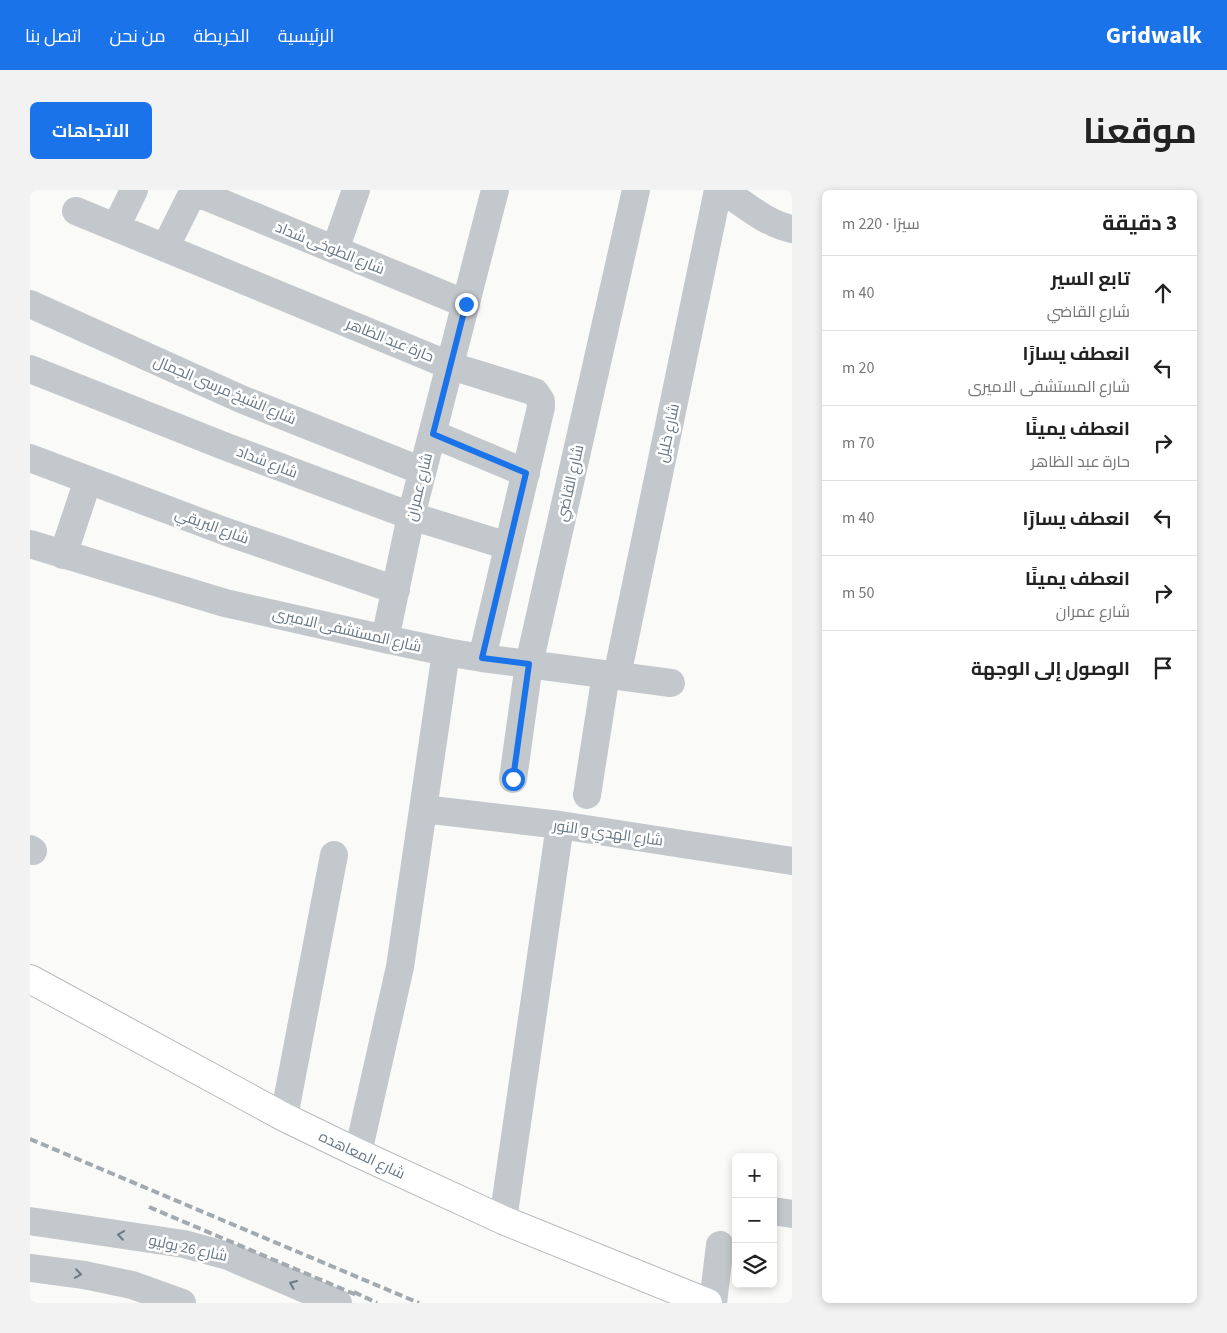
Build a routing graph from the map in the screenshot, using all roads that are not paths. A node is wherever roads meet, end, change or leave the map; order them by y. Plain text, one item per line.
1 (134, 190) edge
2 (356, 190) edge
3 (495, 190) edge
4 (636, 190) edge
5 (718, 190) edge
6 (723, 190) edge
7 (193, 191) edge
8 (76, 211) dead end
9 (116, 227) junction
10 (792, 229) edge
11 (165, 248) junction
12 (335, 250) junction
13 (30, 304) edge
14 (466, 304) junction
15 (451, 366) junction
16 (30, 369) edge
17 (433, 434) junction
18 (30, 458) edge
19 (422, 471) junction
20 (526, 473) junction
21 (88, 480) junction
22 (411, 516) junction
23 (30, 544) edge
24 (508, 546) junction
25 (63, 555) junction
26 (396, 590) junction
27 (385, 639) junction
28 (446, 652) junction
29 (482, 658) junction
30 (529, 664) junction
31 (612, 675) junction
32 (671, 683) dead end
33 (513, 779) dead end
34 (587, 795) dead end
35 (423, 809) junction
36 (560, 825) junction
37 (334, 855) dead end
38 (792, 860) edge
39 (30, 979) edge
40 (284, 1117) junction
41 (358, 1153) junction
42 (777, 1212) edge
43 (792, 1214) edge
44 (503, 1220) junction
45 (30, 1221) edge
46 (720, 1245) dead end
47 (30, 1268) edge
48 (182, 1303) edge
49 (338, 1303) edge
50 (708, 1303) edge
51 (713, 1303) edge

1 - 9 street
2 - 12 street
3 - 14 street, شارع عمران
4 - 30 street, شارع القاضي
5 - 31 street, شارع خليل
6 - 10 street
7 - 11 street
7 - 12 street, شارع الطوخى شداد
8 - 9 street, حارة عبد الظاهر
9 - 11 street, حارة عبد الظاهر
11 - 15 street, حارة عبد الظاهر
12 - 14 street, شارع الطوخى شداد
13 - 19 street, شارع الشيخ مرسى الجمال
14 - 15 street, شارع عمران
15 - 17 street, شارع عمران
15 - 20 street, حارة عبد الظاهر
16 - 22 street, شارع شداد
17 - 19 street, شارع عمران
17 - 20 street
18 - 21 street, شارع البريقي
19 - 22 street, شارع عمران
20 - 24 street, حارة عبد الظاهر
21 - 25 street
21 - 26 street, شارع البريقي
22 - 24 street, شارع شداد
22 - 26 street, شارع عمران
23 - 25 street, شارع المستشفى الاميرى
24 - 29 street, حارة عبد الظاهر
25 - 27 street, شارع المستشفى الاميرى
26 - 27 street, شارع عمران
27 - 28 street, شارع المستشفى الاميرى
28 - 29 street, شارع المستشفى الاميرى
28 - 35 street
29 - 30 street, شارع المستشفى الاميرى
30 - 31 street, شارع المستشفى الاميرى
30 - 33 street, شارع القاضي
31 - 32 street, شارع المستشفى الاميرى
31 - 34 street, شارع خليل
35 - 36 street, شارع الهدي و النور
35 - 41 street
36 - 38 street, شارع الهدي و النور
36 - 44 street
37 - 40 street
39 - 40 main road, شارع المعاهده
40 - 41 main road, شارع المعاهده
41 - 44 main road, شارع المعاهده
42 - 43 street
44 - 50 main road, شارع المعاهده
49 -> 45 street, شارع 26 يوليو
46 - 51 street
47 -> 48 street

